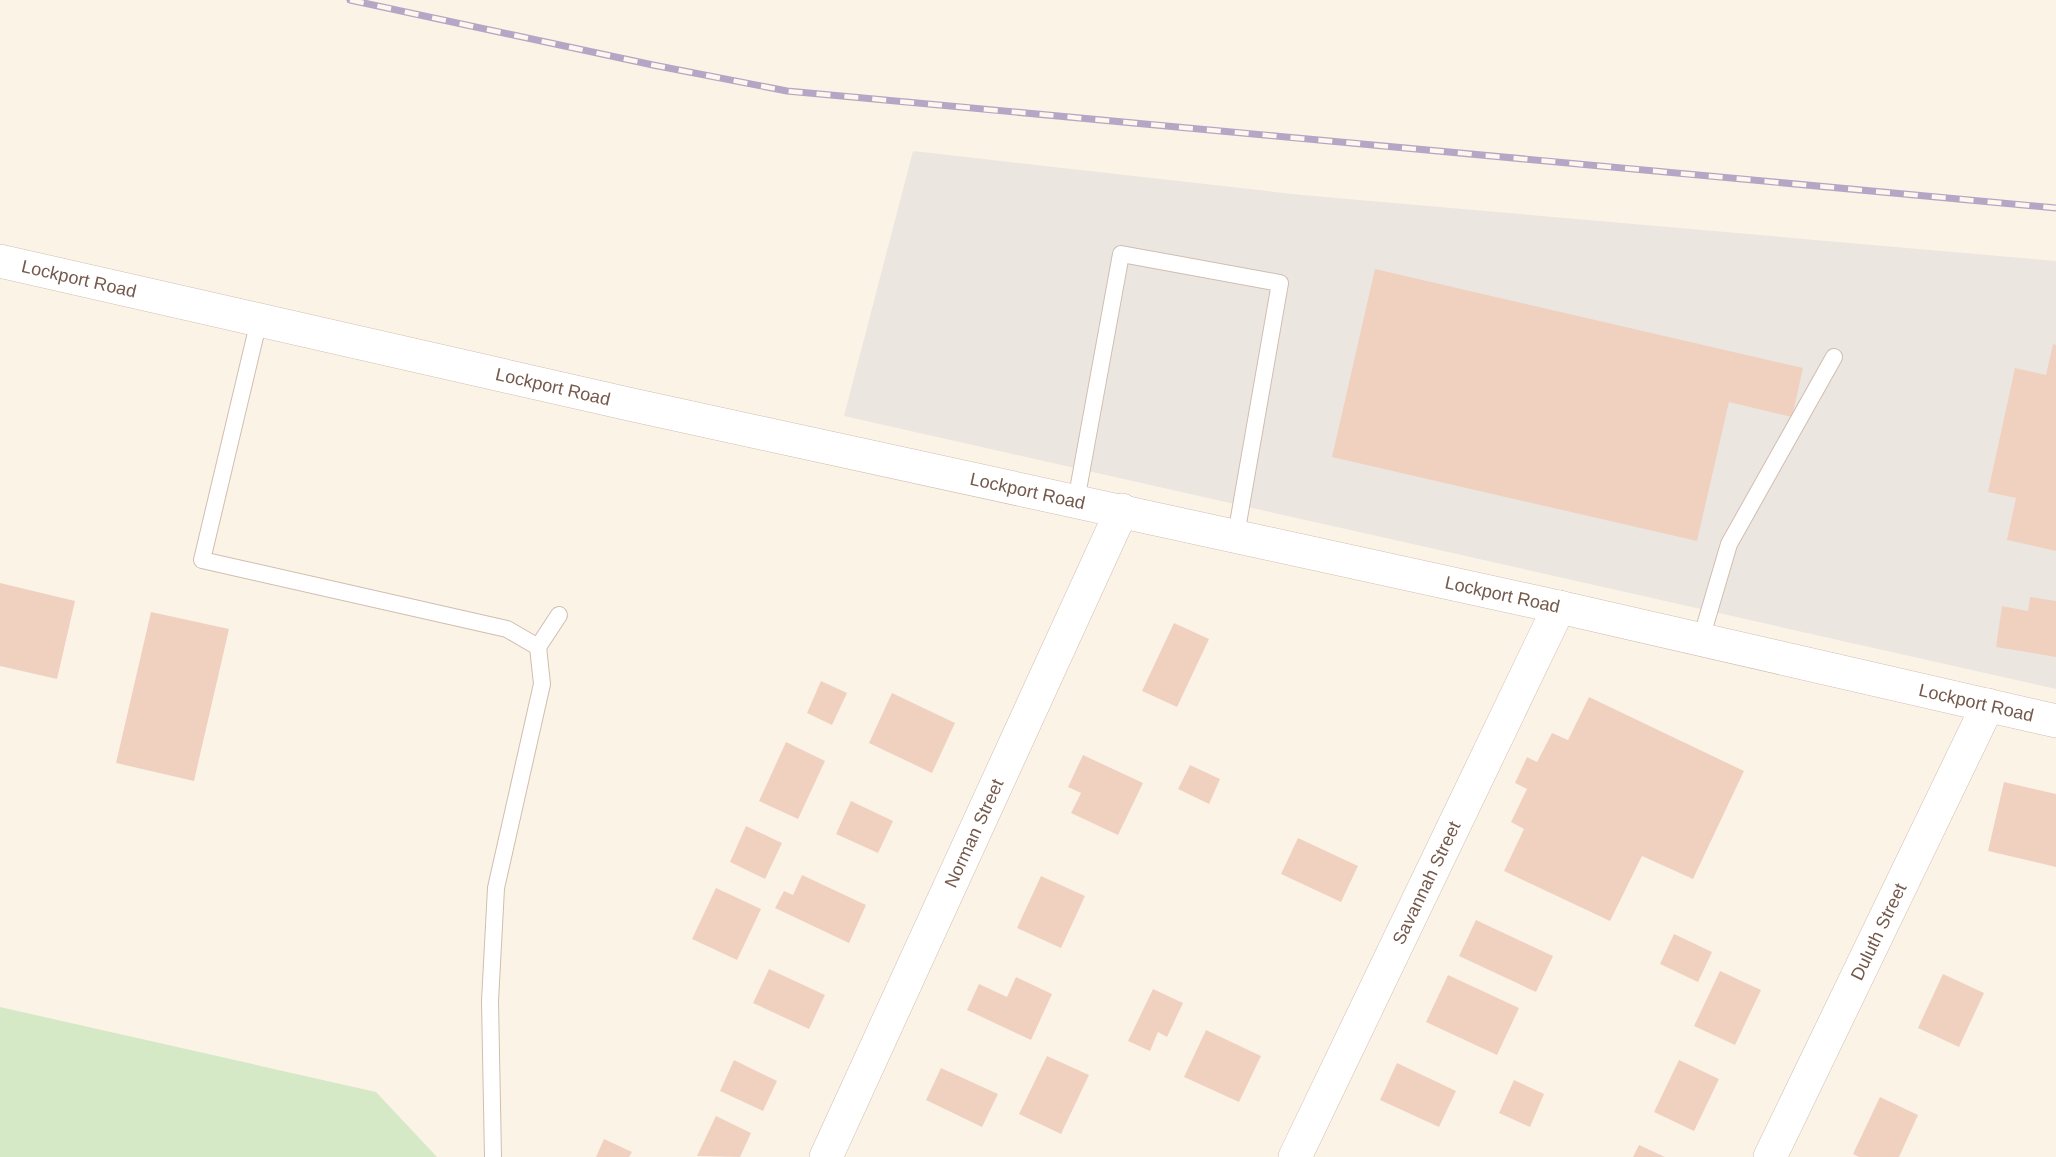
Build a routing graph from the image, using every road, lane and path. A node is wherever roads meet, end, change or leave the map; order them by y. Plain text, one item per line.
1 (0, 261) edge
2 (259, 320) junction
3 (1834, 357) dead end
4 (1076, 501) junction
5 (1122, 510) junction
6 (1236, 536) junction
7 (1559, 607) junction
8 (558, 615) dead end
9 (1701, 639) junction
10 (538, 647) junction
11 (1988, 705) junction
12 (2056, 721) edge
13 (492, 1157) edge
14 (826, 1157) edge
15 (1294, 1157) edge
16 (1770, 1157) edge

1 - 2 street, Lockport Road
2 - 4 street, Lockport Road
2 - 10 lane
3 - 9 lane
4 - 5 street, Lockport Road
4 - 6 lane
5 - 6 street, Lockport Road
5 - 14 street, Norman Street
6 - 7 street, Lockport Road
7 - 9 street, Lockport Road
7 - 15 street, Savannah Street
8 - 10 lane
9 - 11 street, Lockport Road
10 - 13 lane
11 - 12 street, Lockport Road
11 - 16 street, Duluth Street

